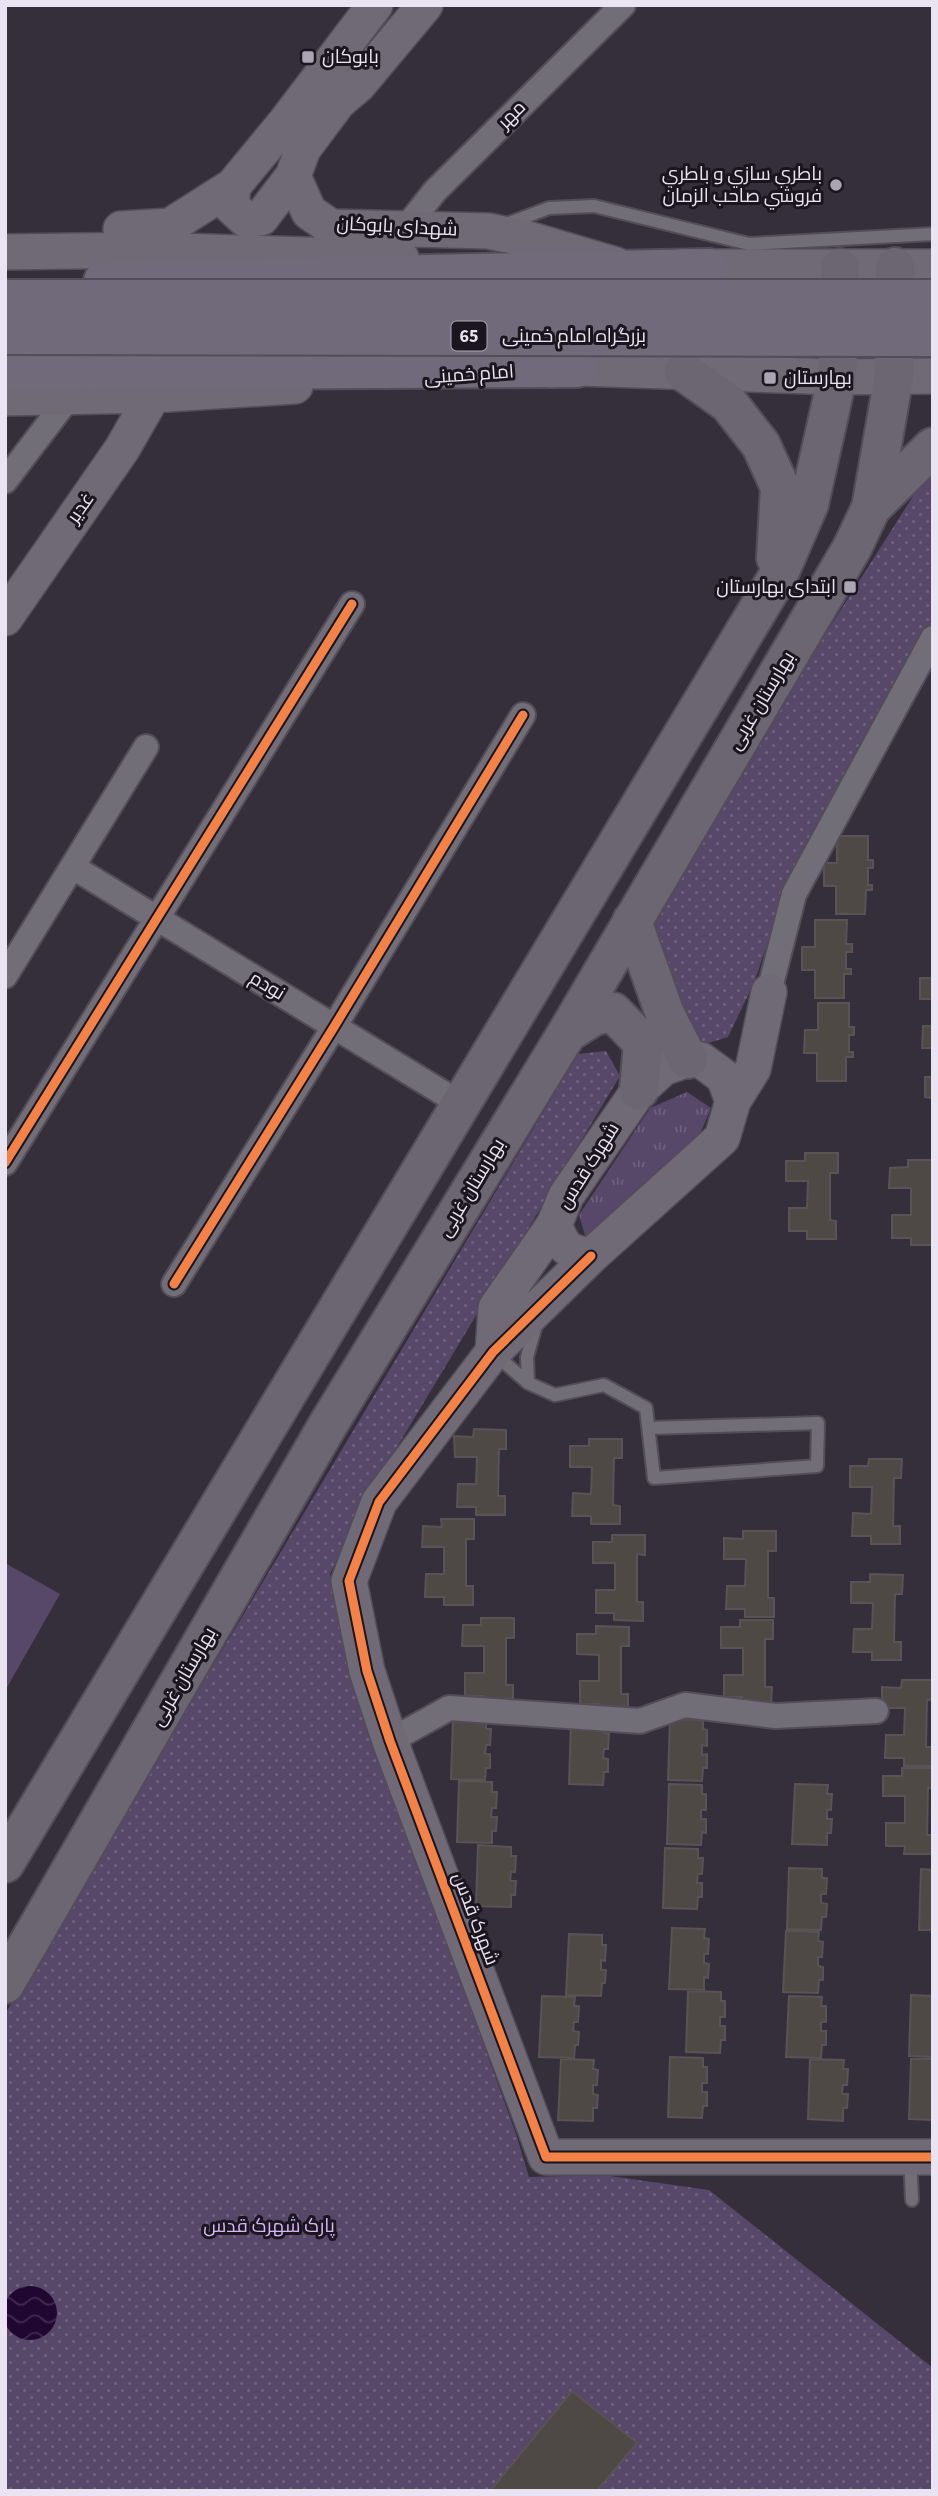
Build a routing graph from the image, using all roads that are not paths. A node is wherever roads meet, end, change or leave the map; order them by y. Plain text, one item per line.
1 (375, 5) edge
2 (425, 5) edge
3 (623, 5) edge
4 (293, 176) junction
5 (233, 186) junction
6 (405, 229) junction
7 (488, 231) junction
8 (933, 234) edge
9 (5, 236) edge
10 (5, 252) edge
11 (615, 265) junction
12 (895, 267) junction
13 (709, 268) junction
14 (840, 268) junction
15 (933, 268) edge
16 (5, 283) edge
17 (5, 299) edge
18 (933, 299) edge
19 (5, 335) edge
20 (933, 337) edge
21 (576, 369) junction
22 (5, 371) edge
23 (684, 372) junction
24 (894, 376) junction
25 (933, 376) edge
26 (837, 377) junction
27 (153, 395) junction
28 (69, 397) junction
29 (5, 398) edge
30 (933, 447) edge
31 (5, 481) edge
32 (871, 508) junction
33 (777, 578) junction
34 (352, 604) dead end
35 (5, 618) edge
36 (746, 629) junction
37 (933, 638) edge
38 (791, 653) junction
39 (523, 715) dead end
40 (146, 747) dead end
41 (73, 867) junction
42 (157, 918) junction
43 (632, 921) junction
44 (5, 976) edge
45 (769, 992) junction
46 (334, 1027) junction
47 (567, 1033) junction
48 (700, 1063) junction
49 (639, 1090) junction
50 (733, 1101) junction
51 (461, 1104) junction
52 (5, 1163) edge
53 (554, 1224) junction
54 (591, 1256) junction
55 (174, 1284) dead end
56 (543, 1302) junction
57 (493, 1352) junction
58 (528, 1382) junction
59 (649, 1428) dead end
60 (876, 1711) dead end
61 (390, 1741) junction
62 (43, 1801) junction
63 (94, 1833) junction
64 (5, 1863) edge
65 (5, 1984) edge
66 (921, 2157) edge
67 (912, 2200) dead end

1 - 5 street
2 - 4 street
3 - 6 street, مهر
4 - 5 street
4 - 6 street, شهدای بابوکان
5 - 9 street
6 - 7 street, شهدای بابوکان
7 - 8 lane
7 - 11 street, شهدای بابوکان
10 - 11 street
11 - 13 street
12 - 14 street
12 - 15 street
12 - 24 main road, بهارستان غربی
13 - 14 street
13 - 16 highway
14 - 26 main road
17 - 18 highway, بزرگراه امام خمینی / 65, bridge
19 - 20 highway, بزرگراه امام خمینی / 65, bridge
21 - 22 highway
21 - 23 street, امام خمینی
21 - 27 street, امام خمینی
23 - 26 street, امام خمینی
23 - 33 main road
24 - 25 street, امام خمینی
24 - 26 street, امام خمینی
24 - 32 main road, بهارستان غربی
26 - 33 main road
27 - 28 street, امام خمینی
27 - 35 street, غدیر
28 - 29 street, امام خمینی
28 - 31 street
30 - 32 main road
32 - 38 main road, بهارستان غربی
33 - 36 main road
34 - 42 street
36 - 38 main road
36 - 51 main road
37 - 45 street
38 - 43 main road, بهارستان غربی
39 - 46 street
40 - 41 street
41 - 42 street, نودم
41 - 44 street
42 - 46 street, نودم
42 - 52 street
43 - 47 main road, بهارستان غربی
43 - 48 main road
45 - 48 street, شهرک قدس
45 - 50 street
46 - 51 street, نودم
46 - 55 street
47 - 49 main road
47 - 63 main road, بهارستان غربی
48 - 49 street, شهرک قدس
48 - 50 street
49 - 53 street, شهرک قدس
50 - 54 street
51 - 62 main road
53 - 54 street, شهرک قدس
53 - 57 street
54 - 56 street, شهرک قدس
56 - 57 street, شهرک قدس
56 - 58 lane
57 - 58 lane
57 - 61 street, شهرک قدس
58 - 59 lane
60 - 61 street
61 - 66 street, شهرک قدس
62 - 63 main road
62 - 64 main road
63 - 65 main road, بهارستان غربی
66 - 67 lane

